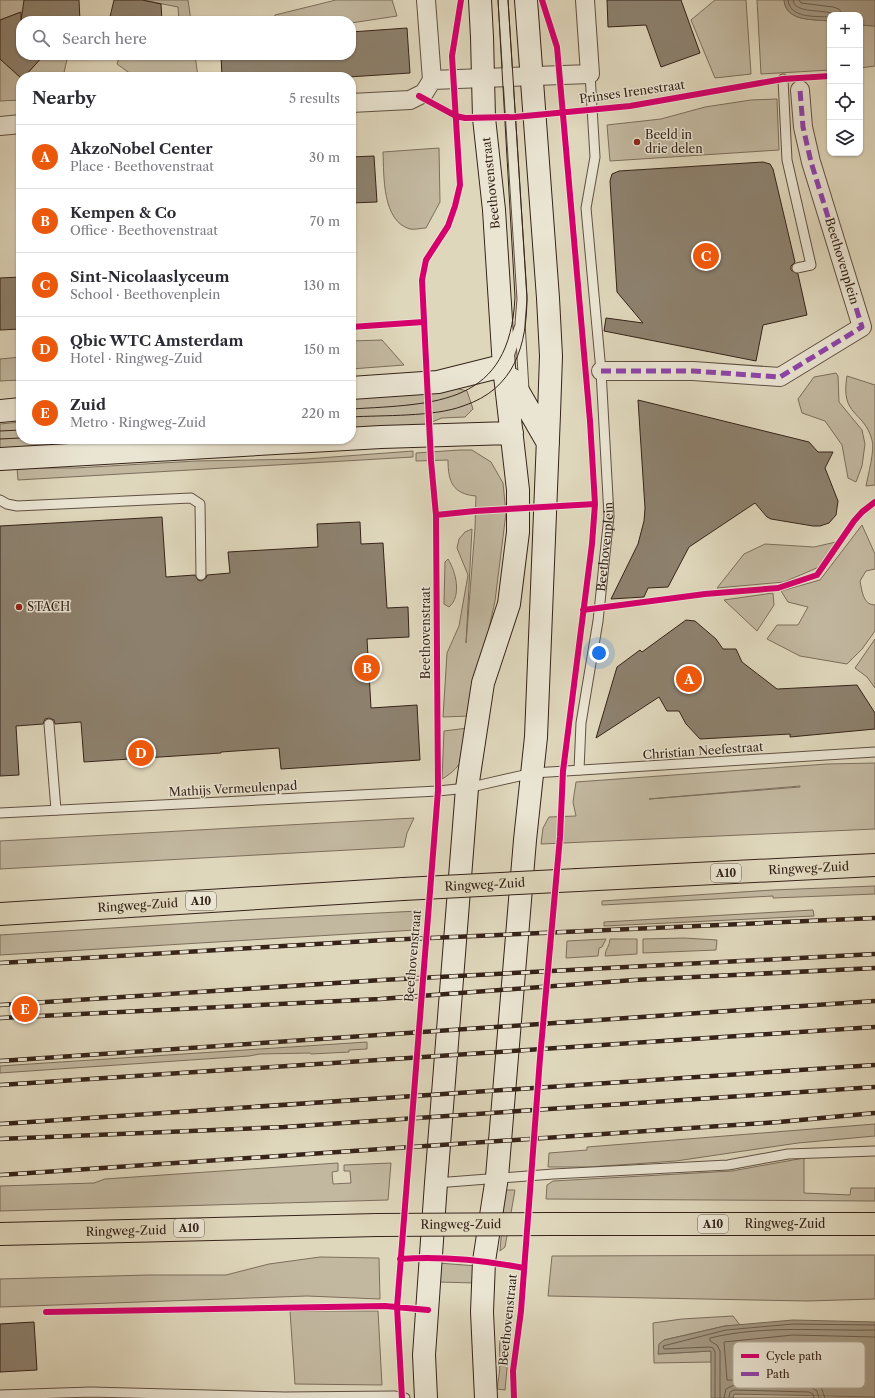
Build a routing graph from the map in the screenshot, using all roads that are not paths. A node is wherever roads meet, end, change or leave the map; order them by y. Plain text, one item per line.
1 (426, 0) edge
2 (480, 0) edge
3 (503, 0) edge
4 (526, 0) edge
5 (585, 0) edge
6 (590, 74) junction
7 (531, 76) junction
8 (508, 77) junction
9 (483, 78) junction
10 (783, 79) dead end
11 (432, 80) junction
12 (800, 90) dead end
13 (356, 103) edge
14 (16, 124) edge
15 (0, 126) edge
16 (797, 268) dead end
17 (520, 323) junction
18 (551, 356) junction
19 (504, 366) junction
20 (601, 371) junction
21 (356, 388) edge
22 (525, 406) junction
23 (512, 433) junction
24 (356, 438) edge
25 (548, 443) junction
26 (172, 444) edge
27 (110, 446) edge
28 (0, 459) edge
29 (0, 500) edge
30 (201, 575) dead end
31 (49, 724) dead end
32 (875, 752) edge
33 (579, 770) junction
34 (533, 773) junction
35 (467, 788) junction
36 (56, 810) junction
37 (0, 813) edge
38 (875, 865) edge
39 (0, 914) edge
40 (875, 1151) edge
41 (497, 1177) junction
42 (436, 1183) junction
43 (875, 1224) edge
44 (0, 1234) edge
45 (0, 1395) edge
46 (405, 1398) edge
47 (426, 1398) edge
48 (486, 1398) edge

1 - 11 street
2 - 9 main road, Beethovenstraat
3 - 8 lane, Beethovenstraat
4 - 7 main road, Beethovenstraat
5 - 6 street
6 - 7 street, Prinses Irenestraat
6 - 20 lane, Beethovenplein
7 - 8 street, Prinses Irenestraat
7 - 18 main road, Beethovenstraat
8 - 9 street, Prinses Irenestraat
8 - 17 lane, Beethovenstraat
9 - 11 street, Prinses Irenestraat
9 - 19 main road, Beethovenstraat
10 - 16 lane
11 - 13 street
12 - 20 street, Beethovenplein
14 - 15 street
17 - 19 lane, Beethovenstraat
17 - 22 lane, Beethovenstraat
18 - 22 main road
18 - 25 main road, Beethovenstraat
19 - 21 main road
19 - 22 main road
19 - 23 main road, Beethovenstraat
20 - 33 lane, Beethovenplein
22 - 23 main road
22 - 25 main road
23 - 24 main road
23 - 35 main road, Beethovenstraat
25 - 34 main road, Beethovenstraat
26 - 27 main road
27 - 28 main road
29 - 30 lane
31 - 36 lane
32 - 33 lane, Christian Neefestraat
33 - 34 lane, Christian Neefestraat
34 - 35 lane, Mathijs Vermeulenpad
34 - 41 main road, Beethovenstraat
35 - 36 lane, Mathijs Vermeulenpad
35 - 42 main road, Beethovenstraat
36 - 37 lane, Mathijs Vermeulenpad
38 - 39 highway, Ringweg-Zuid / A10, bridge
40 - 41 lane
41 - 42 lane
41 - 48 main road, Beethovenstraat
42 - 47 main road, Beethovenstraat
43 - 44 highway, Ringweg-Zuid / A10, bridge
45 - 46 lane

